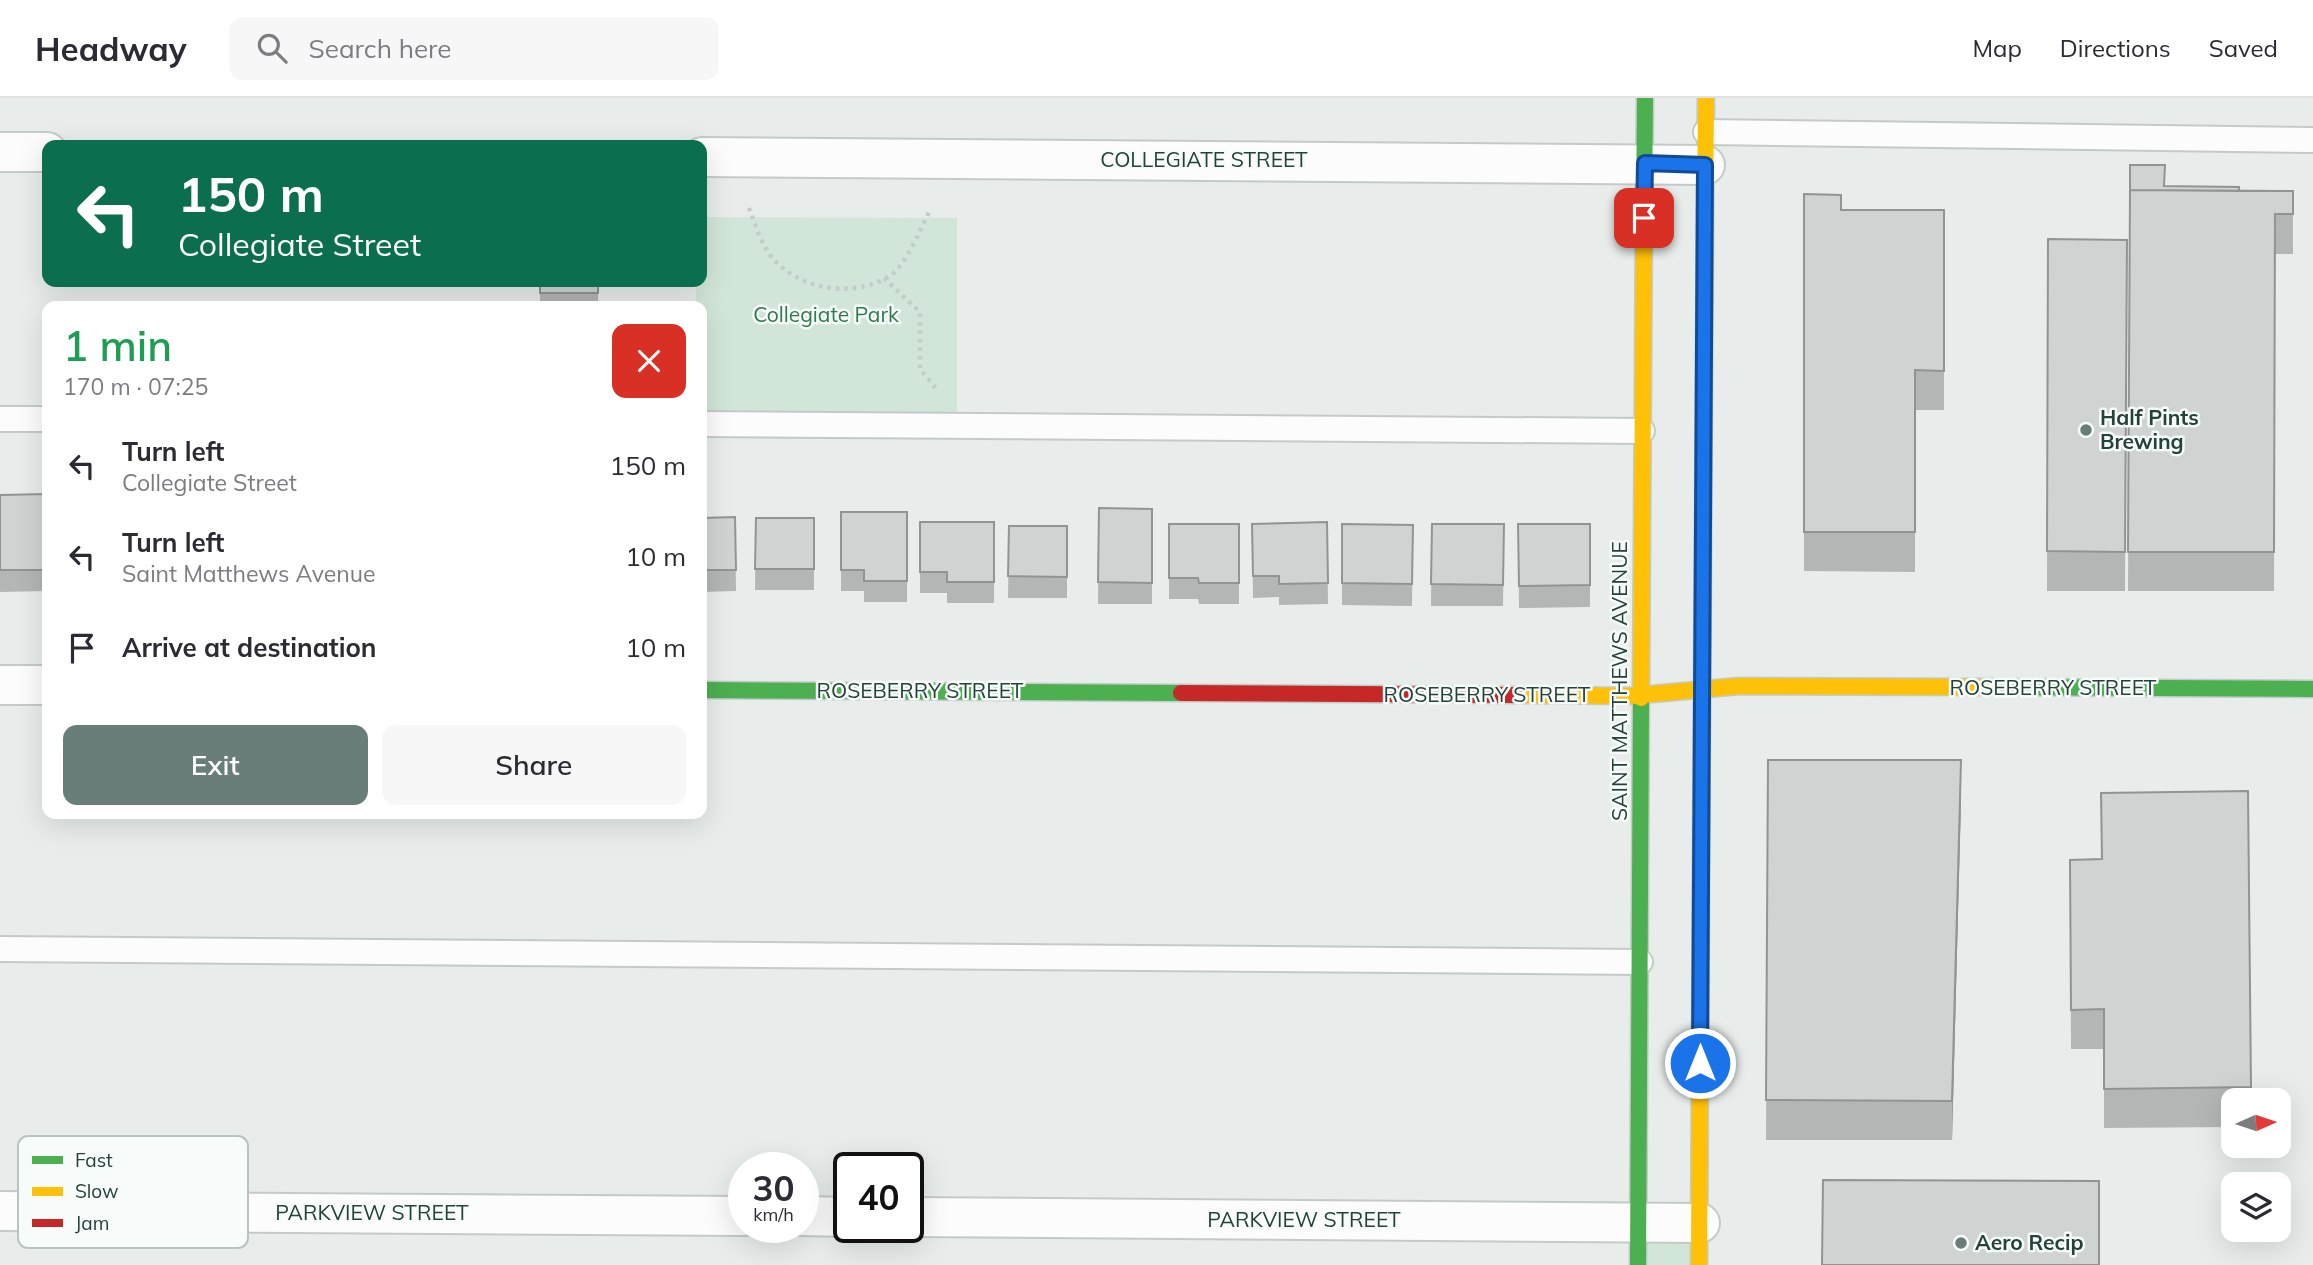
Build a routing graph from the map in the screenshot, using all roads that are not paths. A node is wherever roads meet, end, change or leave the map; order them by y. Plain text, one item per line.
1 (1645, 98) edge
2 (1706, 98) edge
3 (2313, 140) edge
4 (1706, 149) junction
5 (0, 152) edge
6 (42, 152) edge
7 (707, 157) edge
8 (1645, 163) junction
9 (0, 419) edge
10 (42, 419) edge
11 (707, 424) edge
12 (1642, 431) junction
13 (0, 685) edge
14 (42, 685) edge
15 (1703, 689) junction
16 (2313, 689) edge
17 (707, 690) edge
18 (1641, 696) junction
19 (0, 949) edge
20 (1640, 961) junction
21 (0, 1211) edge
22 (18, 1211) edge
23 (248, 1213) edge
24 (728, 1216) edge
25 (924, 1217) edge
26 (1638, 1223) junction
27 (1700, 1223) junction
28 (1638, 1265) edge
29 (1699, 1265) edge

1 - 8 street, SAINT MATTHEWS AVENUE
2 - 4 street
3 - 4 lane
4 - 8 street, COLLEGIATE STREET
4 - 15 street
5 - 6 street
7 - 8 street, COLLEGIATE STREET
8 - 12 street, SAINT MATTHEWS AVENUE
9 - 10 lane
11 - 12 lane
12 - 18 street, SAINT MATTHEWS AVENUE
13 - 14 street
15 - 16 street, ROSEBERRY STREET
15 - 18 street, ROSEBERRY STREET
15 - 27 street
17 - 18 street, ROSEBERRY STREET
18 - 20 street, SAINT MATTHEWS AVENUE
19 - 20 lane
20 - 26 street, SAINT MATTHEWS AVENUE
21 - 22 street, PARKVIEW STREET
23 - 24 street, PARKVIEW STREET
25 - 26 street, PARKVIEW STREET
26 - 27 street, PARKVIEW STREET
26 - 28 street, SAINT MATTHEWS AVENUE
27 - 29 street

